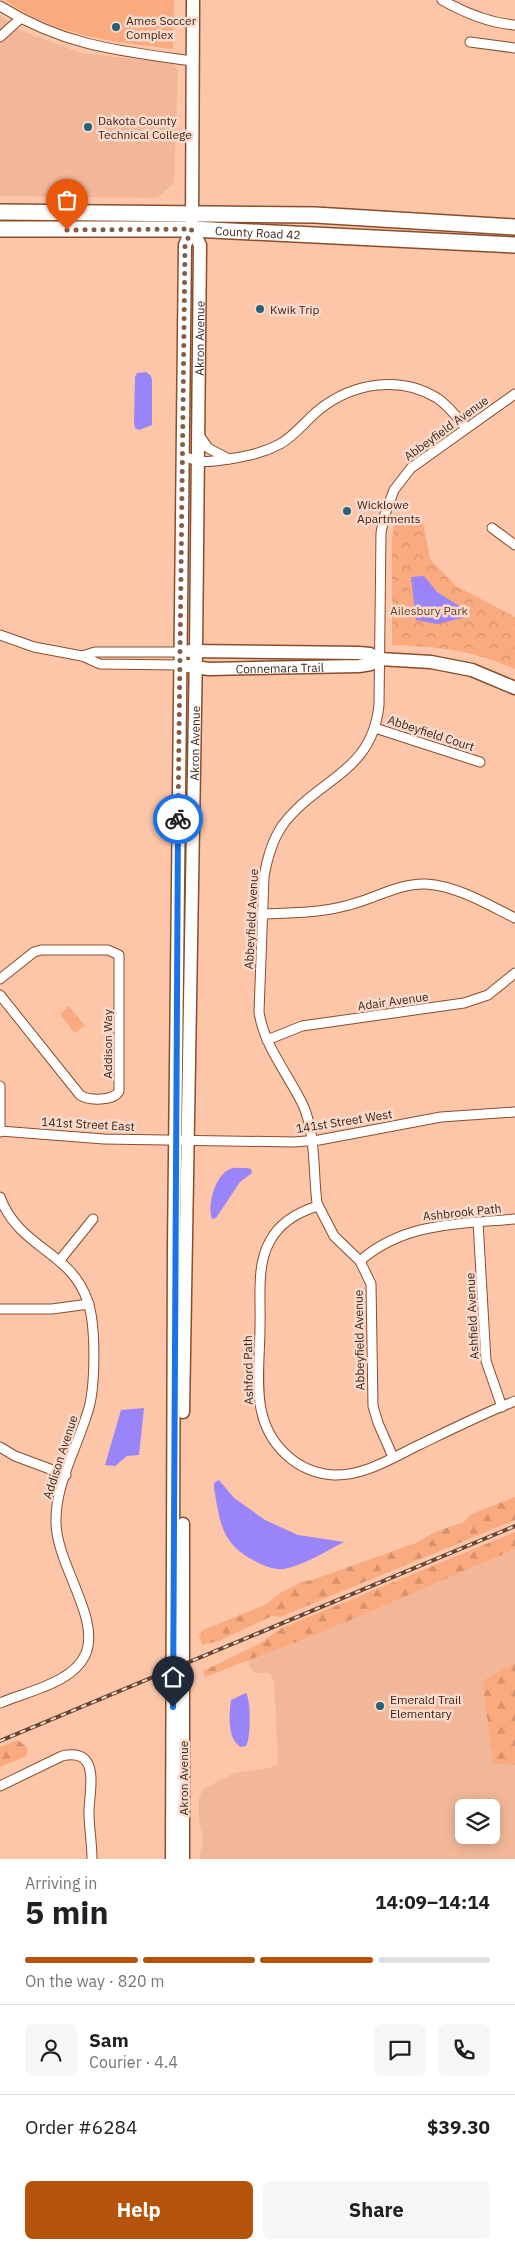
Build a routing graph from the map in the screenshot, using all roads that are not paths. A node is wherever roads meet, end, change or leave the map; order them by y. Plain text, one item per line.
1 (193, 0) edge
2 (442, 0) edge
3 (0, 6) edge
4 (21, 18) junction
5 (515, 25) edge
6 (0, 37) edge
7 (470, 42) dead end
8 (515, 48) edge
9 (192, 61) junction
10 (0, 212) edge
11 (192, 213) junction
12 (515, 227) edge
13 (0, 229) edge
14 (192, 229) junction
15 (515, 245) edge
16 (515, 394) edge
17 (466, 428) junction
18 (198, 434) junction
19 (182, 455) junction
20 (229, 459) junction
21 (198, 462) junction
22 (492, 528) dead end
23 (515, 545) edge
24 (0, 635) edge
25 (196, 651) junction
26 (180, 652) junction
27 (82, 656) junction
28 (379, 659) junction
29 (180, 665) junction
30 (196, 668) junction
31 (515, 688) edge
32 (375, 728) junction
33 (480, 762) dead end
34 (261, 914) junction
35 (515, 918) edge
36 (515, 973) edge
37 (0, 979) edge
38 (0, 995) edge
39 (267, 1040) junction
40 (0, 1086) edge
41 (515, 1112) edge
42 (0, 1132) edge
43 (181, 1141) junction
44 (310, 1141) junction
45 (0, 1197) edge
46 (318, 1206) junction
47 (93, 1219) dead end
48 (515, 1219) edge
49 (478, 1222) junction
50 (60, 1260) junction
51 (360, 1261) junction
52 (89, 1304) junction
53 (0, 1309) edge
54 (515, 1401) edge
55 (502, 1406) junction
56 (0, 1447) edge
57 (393, 1457) junction
58 (66, 1474) junction
59 (0, 1703) edge
60 (0, 1786) edge
61 (92, 1859) edge
62 (172, 1859) edge
63 (183, 1859) edge

1 - 9 street, Akron Avenue
2 - 5 street
3 - 4 street
4 - 6 street
4 - 9 street
7 - 8 street
9 - 11 street, Akron Avenue
10 - 11 highway, County Road 42
11 - 12 highway, County Road 42
11 - 14 street, Akron Avenue
13 - 14 highway, County Road 42
14 - 15 highway, County Road 42
14 - 18 street, Akron Avenue
14 - 19 street, Akron Avenue
16 - 17 street, Abbeyfield Avenue
17 - 20 street
17 - 28 street, Abbeyfield Avenue
18 - 20 street
18 - 21 street, Akron Avenue
19 - 21 street
19 - 26 street, Akron Avenue
20 - 21 street
21 - 25 street, Akron Avenue
22 - 23 street
24 - 27 street
25 - 26 street, Connemara Trail
25 - 28 street, Connemara Trail
25 - 30 street, Akron Avenue
26 - 27 street
26 - 29 street, Akron Avenue
27 - 29 street
28 - 30 street, Connemara Trail
28 - 31 street, Connemara Trail
28 - 32 street, Abbeyfield Avenue
29 - 30 street, Connemara Trail
29 - 43 street, Akron Avenue
30 - 43 street, Akron Avenue
32 - 33 street, Abbeyfield Court
32 - 34 street, Abbeyfield Avenue
34 - 35 street
34 - 39 street, Abbeyfield Avenue
36 - 39 street, Adair Avenue
37 - 38 street, Addison Way
39 - 44 street, Abbeyfield Avenue
40 - 42 street
41 - 44 street, 141st Street West
42 - 43 street, 141st Street East
43 - 44 street, 141st Street West
43 - 62 street, Akron Avenue
43 - 63 street, Akron Avenue
44 - 46 street, Abbeyfield Avenue
45 - 50 street, Addison Avenue
46 - 51 street, Abbeyfield Avenue
46 - 57 street, Ashford Path
47 - 50 street
48 - 49 street, Ashbrook Path
49 - 51 street, Ashbrook Path
49 - 55 street, Ashfield Avenue
50 - 52 street, Addison Avenue
51 - 57 street, Abbeyfield Avenue
52 - 53 street
52 - 58 street, Addison Avenue
54 - 55 street, Ashford Path
55 - 57 street, Ashford Path
56 - 58 street
58 - 59 street, Addison Avenue
60 - 61 street

